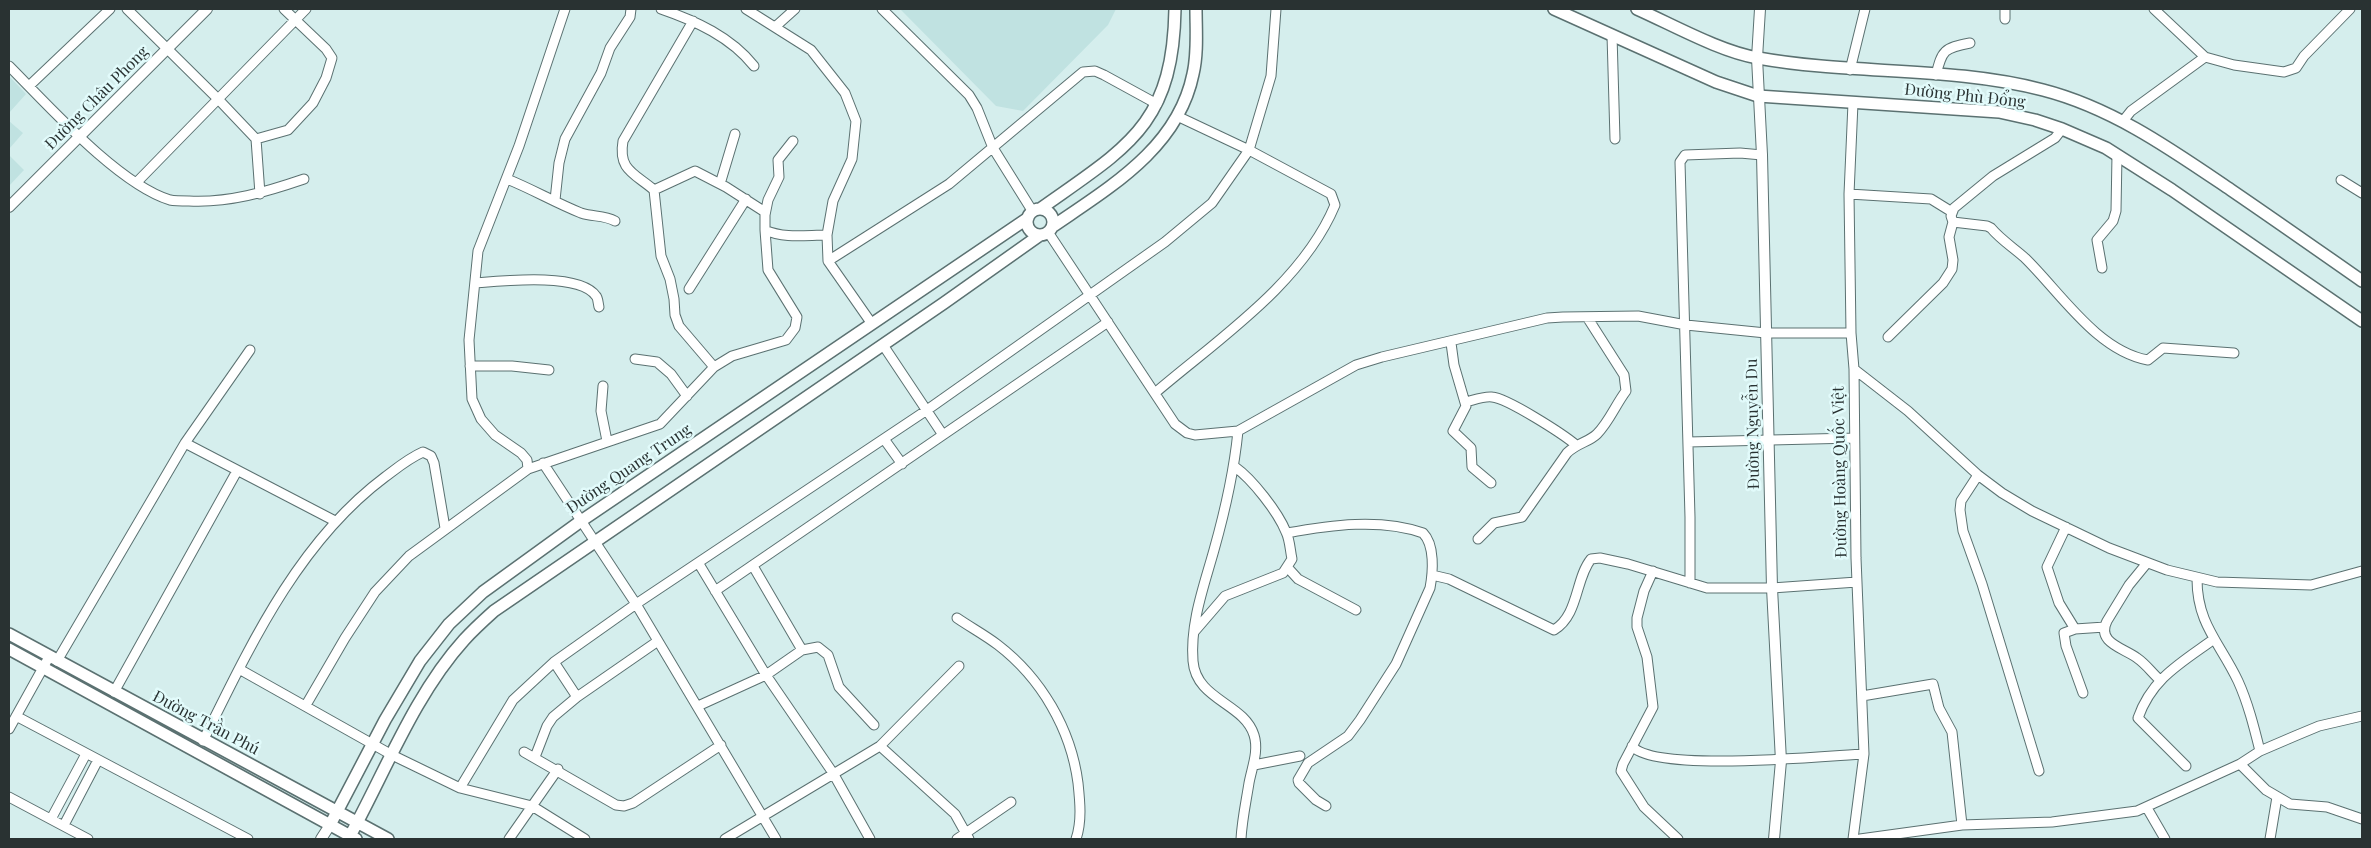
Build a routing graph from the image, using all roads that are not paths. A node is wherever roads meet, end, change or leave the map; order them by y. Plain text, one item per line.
1 (110, 9) edge
2 (127, 9) edge
3 (206, 9) edge
4 (284, 9) edge
5 (306, 9) edge
6 (565, 9) edge
7 (631, 9) edge
8 (662, 9) edge
9 (746, 9) edge
10 (795, 9) edge
11 (882, 9) edge
12 (1175, 9) edge
13 (1196, 9) edge
14 (1276, 9) edge
15 (1554, 9) edge
16 (1637, 9) edge
17 (1760, 9) edge
18 (1865, 9) edge
19 (2005, 9) edge
20 (2154, 9) edge
21 (2350, 9) edge
22 (2005, 19) dead end
23 (295, 20) junction
24 (693, 21) junction
25 (775, 27) junction
26 (1612, 35) junction
27 (1970, 43) dead end
28 (168, 49) junction
29 (2205, 57) junction
30 (1757, 58) junction
31 (9, 66) edge
32 (754, 66) dead end
33 (1850, 70) junction
34 (1936, 75) junction
35 (29, 86) junction
36 (1758, 96) junction
37 (218, 98) junction
38 (1853, 103) junction
39 (1157, 104) junction
40 (1177, 116) junction
41 (2123, 121) junction
42 (2062, 129) junction
43 (734, 134) dead end
44 (80, 136) junction
45 (256, 139) junction
46 (1615, 139) dead end
47 (793, 141) dead end
48 (993, 148) junction
49 (1249, 150) junction
50 (1762, 155) junction
51 (2118, 155) junction
52 (304, 179) dead end
53 (507, 179) junction
54 (2341, 180) dead end
55 (137, 182) junction
56 (720, 184) junction
57 (654, 190) junction
58 (2362, 193) edge
59 (260, 194) junction
60 (1850, 194) junction
61 (555, 200) junction
62 (746, 200) junction
63 (9, 207) edge
64 (766, 212) junction
65 (1952, 212) junction
66 (1034, 213) junction
67 (615, 221) dead end
68 (1953, 222) junction
69 (766, 230) junction
70 (1047, 231) junction
71 (827, 235) junction
72 (828, 261) junction
73 (2102, 268) dead end
74 (2362, 281) edge
75 (474, 283) junction
76 (689, 289) dead end
77 (1090, 294) junction
78 (599, 307) dead end
79 (1587, 317) junction
80 (2361, 317) edge
81 (1108, 322) junction
82 (872, 324) junction
83 (1686, 326) junction
84 (1766, 333) junction
85 (1851, 333) junction
86 (1888, 337) dead end
87 (1451, 342) junction
88 (884, 345) junction
89 (250, 350) dead end
90 (2234, 353) dead end
91 (636, 359) dead end
92 (470, 366) junction
93 (714, 367) junction
94 (1854, 368) junction
95 (549, 370) dead end
96 (603, 386) dead end
97 (1155, 393) junction
98 (687, 396) junction
99 (1466, 402) junction
100 (926, 410) junction
101 (1238, 431) junction
102 (943, 435) junction
103 (1854, 438) junction
104 (884, 439) junction
105 (607, 441) junction
106 (1688, 442) junction
107 (1768, 442) junction
108 (186, 444) junction
109 (1576, 445) junction
110 (543, 463) junction
111 (902, 464) junction
112 (1235, 467) junction
113 (528, 469) junction
114 (237, 471) junction
115 (1978, 475) junction
116 (1491, 483) dead end
117 (335, 521) junction
118 (581, 521) junction
119 (2066, 527) junction
120 (445, 528) junction
121 (1287, 533) junction
122 (1478, 539) dead end
123 (594, 541) junction
124 (2147, 563) junction
125 (699, 564) junction
126 (753, 566) junction
127 (1288, 568) junction
128 (1653, 571) junction
129 (2362, 571) edge
130 (1432, 575) junction
131 (2197, 579) junction
132 (1857, 582) junction
133 (1690, 583) junction
134 (1772, 588) junction
135 (715, 591) junction
136 (636, 604) junction
137 (1356, 610) dead end
138 (956, 618) dead end
139 (2104, 627) junction
140 (2075, 629) junction
141 (1194, 632) junction
142 (9, 634) edge
143 (2214, 639) junction
144 (658, 641) junction
145 (9, 649) edge
146 (802, 650) junction
147 (53, 659) junction
148 (554, 662) junction
149 (959, 666) dead end
150 (42, 668) junction
151 (239, 669) junction
152 (766, 676) junction
153 (2160, 680) junction
154 (114, 692) junction
155 (2083, 693) dead end
156 (1862, 696) junction
157 (577, 697) junction
158 (306, 705) junction
159 (698, 706) junction
160 (16, 716) junction
161 (2362, 716) edge
162 (874, 725) dead end
163 (9, 729) edge
164 (203, 740) junction
165 (372, 744) junction
166 (721, 746) junction
167 (880, 746) junction
168 (1632, 746) junction
169 (2260, 751) junction
170 (524, 752) dead end
171 (86, 754) junction
172 (1864, 754) junction
173 (392, 755) junction
174 (1300, 756) dead end
175 (535, 757) junction
176 (98, 760) junction
177 (1780, 760) junction
178 (2240, 764) junction
179 (1254, 765) junction
180 (2186, 766) dead end
181 (558, 769) junction
182 (2039, 771) dead end
183 (833, 773) junction
184 (460, 788) junction
185 (9, 797) edge
186 (2277, 797) junction
187 (1011, 802) dead end
188 (532, 806) junction
189 (1326, 806) dead end
190 (2147, 808) junction
191 (337, 812) junction
192 (762, 815) junction
193 (51, 819) junction
194 (2362, 819) edge
195 (357, 822) junction
196 (64, 825) junction
197 (330, 825) junction
198 (1962, 825) junction
199 (967, 836) edge
200 (351, 838) edge
201 (88, 839) edge
202 (248, 839) edge
203 (321, 839) edge
204 (388, 839) edge
205 (509, 839) edge
206 (585, 839) edge
207 (725, 839) edge
208 (776, 839) edge
209 (870, 839) edge
210 (957, 839) edge
211 (1076, 839) edge
212 (1241, 839) edge
213 (1678, 839) edge
214 (1774, 839) edge
215 (1852, 839) edge
216 (1860, 839) edge
217 (2166, 839) edge
218 (2270, 839) edge

1 - 35 street
2 - 28 street
3 - 28 street, Đường Châu Phong
4 - 23 street
5 - 23 street
6 - 53 street
7 - 61 street
8 - 24 street
9 - 25 street
10 - 25 street
11 - 48 street
12 - 39 main road, Đường Quang Trung
13 - 40 main road
14 - 49 street
15 - 26 main road, Đường Phù Đổng
16 - 30 main road, Đường Phù Đổng
17 - 30 street, Đường Nguyễn Du
18 - 33 street
19 - 22 street
20 - 29 street
21 - 29 street
23 - 37 street
23 - 45 street
24 - 32 street
24 - 57 street
25 - 71 street
26 - 36 main road, Đường Phù Đổng
26 - 46 street
27 - 34 street
28 - 37 street
28 - 44 street, Đường Châu Phong
29 - 41 street
30 - 33 main road, Đường Phù Đổng
30 - 36 street, Đường Nguyễn Du
31 - 35 street
33 - 34 main road, Đường Phù Đổng
34 - 41 main road, Đường Phù Đổng
35 - 44 street
36 - 38 main road, Đường Phù Đổng
36 - 50 street, Đường Nguyễn Du
37 - 45 street
37 - 55 street
38 - 42 main road, Đường Phù Đổng
38 - 60 street, Đường Hoàng Quốc Việt
39 - 48 street
39 - 66 main road, Đường Quang Trung
40 - 49 street
40 - 70 main road
41 - 74 main road, Đường Phù Đổng
42 - 51 main road, Đường Phù Đổng
42 - 65 street
43 - 56 street
44 - 55 street
44 - 63 street, Đường Châu Phong
45 - 59 street
47 - 64 street
48 - 66 street
48 - 72 street
49 - 77 street
49 - 97 street
50 - 83 street
50 - 84 street, Đường Nguyễn Du
51 - 73 street
51 - 80 main road, Đường Phù Đổng
52 - 59 street
53 - 61 street
53 - 75 street
54 - 58 street
55 - 59 street
56 - 57 street
56 - 62 street
57 - 93 street
60 - 65 street
60 - 85 street, Đường Hoàng Quốc Việt
61 - 67 street
62 - 64 street
62 - 76 street
64 - 69 street
65 - 68 street
66 - 70 main road
66 - 70 main road
66 - 82 main road, Đường Quang Trung
68 - 86 street
68 - 90 street
69 - 71 street
69 - 93 street
70 - 77 street
70 - 88 main road
71 - 72 street
72 - 82 street
75 - 78 street
75 - 92 street
77 - 81 street
77 - 100 street
79 - 83 street
79 - 87 street
79 - 109 street
81 - 97 street
81 - 102 street
82 - 118 main road, Đường Quang Trung
83 - 84 street
83 - 106 street
84 - 85 street
84 - 107 street, Đường Nguyễn Du
85 - 94 street, Đường Hoàng Quốc Việt
87 - 99 street
87 - 101 street
88 - 100 street
88 - 123 main road
89 - 108 street
91 - 98 street
92 - 95 street
92 - 113 street
93 - 98 street
94 - 103 street, Đường Hoàng Quốc Việt
94 - 115 street
96 - 105 street
97 - 101 street
98 - 105 street
99 - 109 street
99 - 116 street
100 - 102 street
100 - 104 street
101 - 112 street
102 - 111 street
103 - 107 street
103 - 132 street, Đường Hoàng Quốc Việt
104 - 111 street
104 - 125 street
105 - 110 street
106 - 107 street
106 - 133 street
107 - 134 street, Đường Nguyễn Du
108 - 114 street
108 - 147 street
109 - 122 street
110 - 113 street
110 - 118 street
111 - 126 street
112 - 121 street
112 - 141 street
113 - 120 street
114 - 117 street
114 - 154 street
115 - 119 street
115 - 182 street
117 - 120 street
117 - 151 street
118 - 123 street
118 - 165 main road, Đường Quang Trung
119 - 124 street
119 - 140 street
120 - 158 street
121 - 127 street
121 - 130 street
123 - 136 street
123 - 173 main road
124 - 131 street
124 - 139 street
125 - 135 street
125 - 136 street
126 - 135 street
126 - 146 street
127 - 137 street
127 - 141 street
128 - 130 street
128 - 133 street
128 - 168 street
129 - 131 street
130 - 189 street
131 - 143 street
132 - 134 street
132 - 156 street, Đường Hoàng Quốc Việt
133 - 134 street
134 - 177 street, Đường Nguyễn Du
135 - 152 street
136 - 144 street
136 - 148 street
138 - 211 street
139 - 140 street
139 - 153 street
140 - 155 street
141 - 179 street
142 - 147 main road, Đường Trần Phú
143 - 153 street
143 - 169 street
144 - 157 street
144 - 159 street
145 - 150 main road, Đường Trần Phú
146 - 152 street
146 - 162 street
147 - 150 street
147 - 154 main road, Đường Trần Phú
148 - 157 street
148 - 184 street
149 - 167 street
150 - 160 street
150 - 197 main road, Đường Trần Phú
151 - 158 street
151 - 164 street
152 - 159 street
152 - 183 street
153 - 180 street
154 - 164 main road, Đường Trần Phú
156 - 172 street, Đường Hoàng Quốc Việt
156 - 198 street
157 - 175 street
158 - 165 street
159 - 166 street
160 - 163 street
160 - 171 street
161 - 169 street
164 - 191 main road, Đường Trần Phú
165 - 173 street
165 - 191 main road, Đường Quang Trung
166 - 181 street
166 - 192 street
167 - 183 street
167 - 199 street
168 - 177 street
168 - 213 street
169 - 178 street
170 - 175 street
171 - 176 street
171 - 193 street
172 - 177 street
172 - 215 street, Đường Hoàng Quốc Việt
173 - 184 street
173 - 195 main road
174 - 179 street
175 - 181 street
176 - 196 street
176 - 202 street
177 - 214 street, Đường Nguyễn Du
178 - 186 street
178 - 190 street
179 - 212 street
181 - 188 street
183 - 192 street
183 - 209 street
184 - 188 street
185 - 193 street
186 - 194 street
186 - 218 street
187 - 199 street
188 - 205 street
188 - 206 street
190 - 198 street
190 - 217 street
191 - 195 main road, Đường Trần Phú
191 - 197 main road, Đường Quang Trung
192 - 207 street
192 - 208 street
193 - 196 street
195 - 200 main road
195 - 204 main road, Đường Trần Phú
196 - 201 street
197 - 200 main road, Đường Trần Phú
197 - 203 street
198 - 216 street
199 - 210 street

